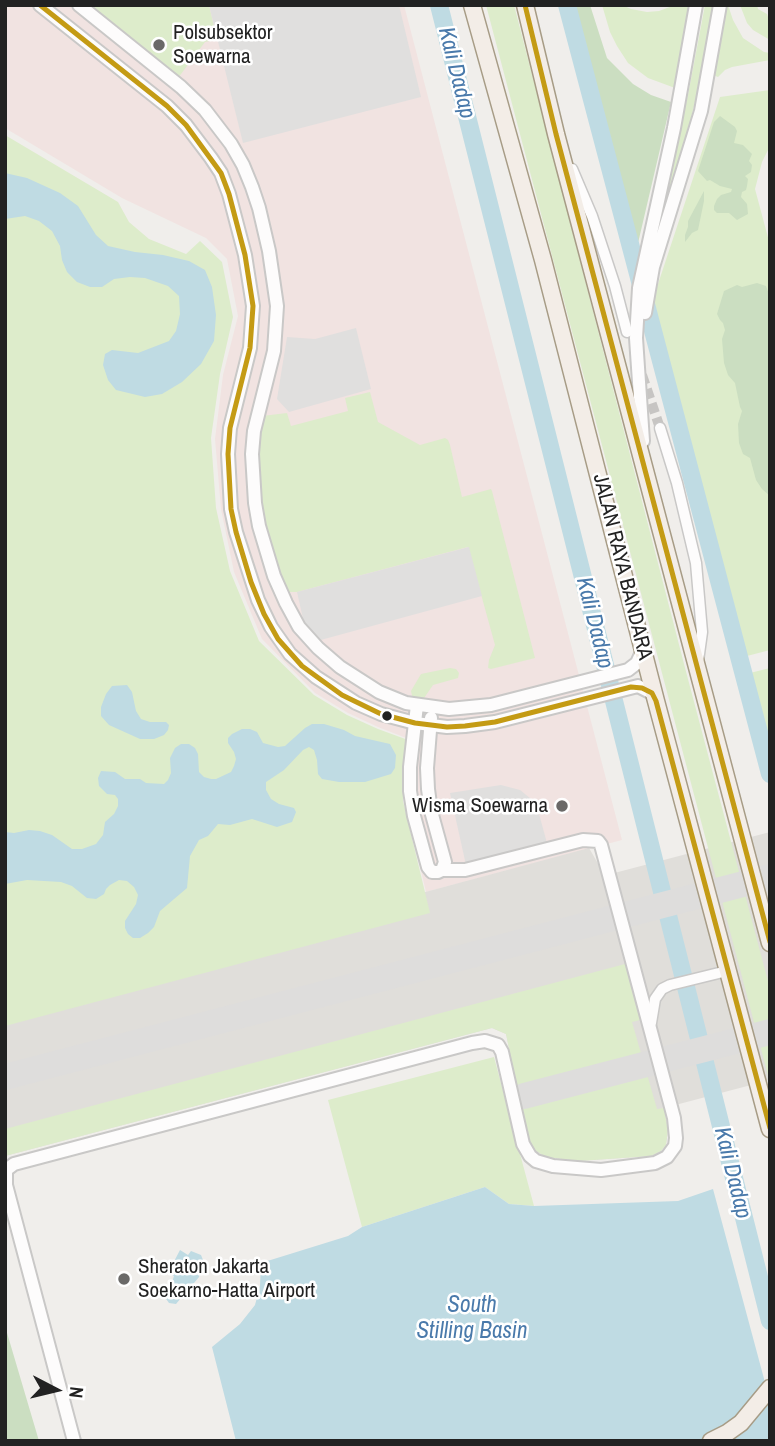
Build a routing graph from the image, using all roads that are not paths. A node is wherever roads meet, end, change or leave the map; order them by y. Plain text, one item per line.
1 (40, 5) edge
2 (79, 5) edge
3 (472, 5) edge
4 (525, 5) edge
5 (696, 5) edge
6 (720, 5) edge
7 (556, 134) junction
8 (657, 233) junction
9 (627, 332) dead end
10 (638, 376) junction
11 (660, 428) tunnel mouth
12 (647, 483) junction
13 (643, 646) junction
14 (697, 672) junction
15 (656, 701) junction
16 (417, 705) junction
17 (432, 708) junction
18 (415, 723) junction
19 (431, 724) junction
20 (442, 870) junction
21 (770, 943) edge
22 (727, 971) junction
23 (651, 1032) junction
24 (770, 1129) edge
25 (770, 1388) edge
26 (74, 1441) edge
27 (711, 1441) edge

1 - 18 street
2 - 16 street
3 - 13 main road, JALAN RAYA BANDARA
4 - 7 main road
5 - 8 street
6 - 8 street
7 - 9 street
7 - 12 main road
8 - 10 street
8 - 10 street
10 - 12 street
11 - 14 street
12 - 14 main road
13 - 15 main road, JALAN RAYA BANDARA
13 - 17 street
14 - 21 main road
15 - 19 street
15 - 22 main road, JALAN RAYA BANDARA
16 - 17 street
16 - 18 street
17 - 19 street
18 - 19 street
18 - 20 street
19 - 20 street
20 - 23 street
22 - 23 street
22 - 24 main road, JALAN RAYA BANDARA
23 - 26 street
25 - 27 main road

